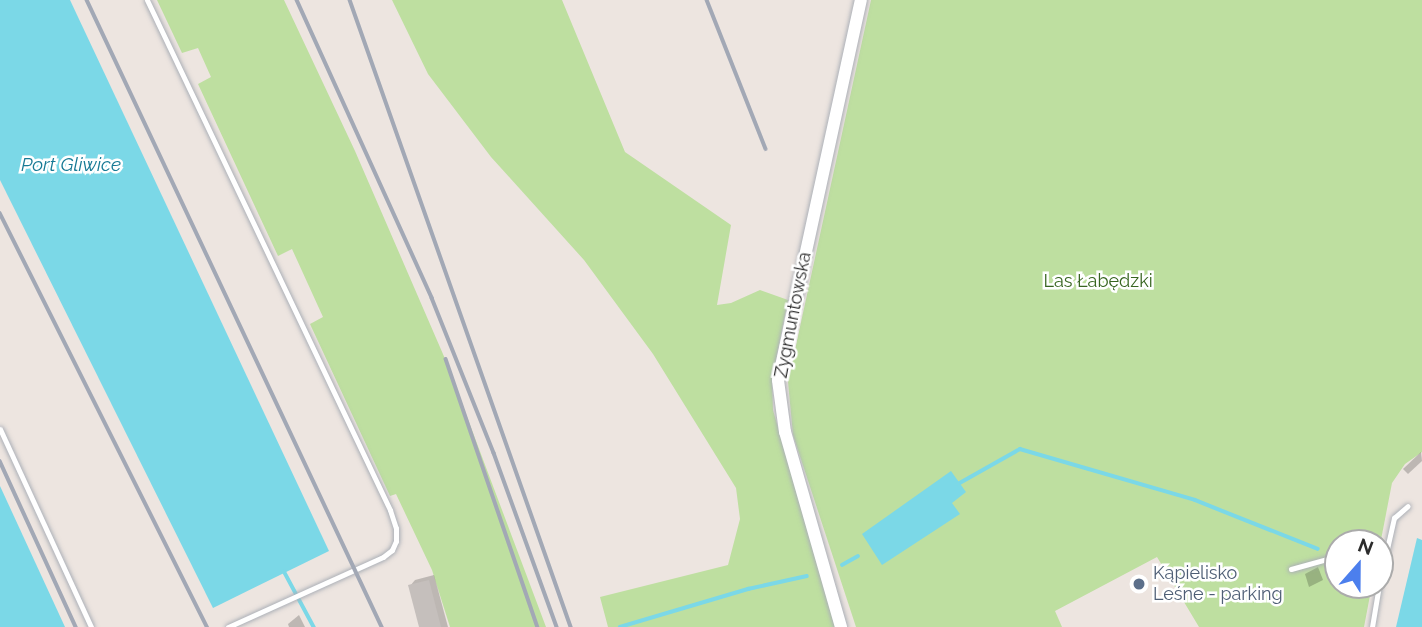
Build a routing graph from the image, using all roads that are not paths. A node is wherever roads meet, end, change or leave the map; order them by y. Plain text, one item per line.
1 (147, 0) edge
2 (861, 0) edge
3 (0, 429) edge
4 (1408, 506) dead end
5 (1391, 529) edge
6 (1324, 560) edge
7 (1291, 569) dead end
8 (1377, 599) edge
9 (92, 627) edge
10 (228, 627) edge
11 (841, 627) edge
12 (1372, 627) edge

1 - 10 lane
2 - 11 street, Zygmuntowska
3 - 9 lane
4 - 5 lane
6 - 7 lane
8 - 12 lane

